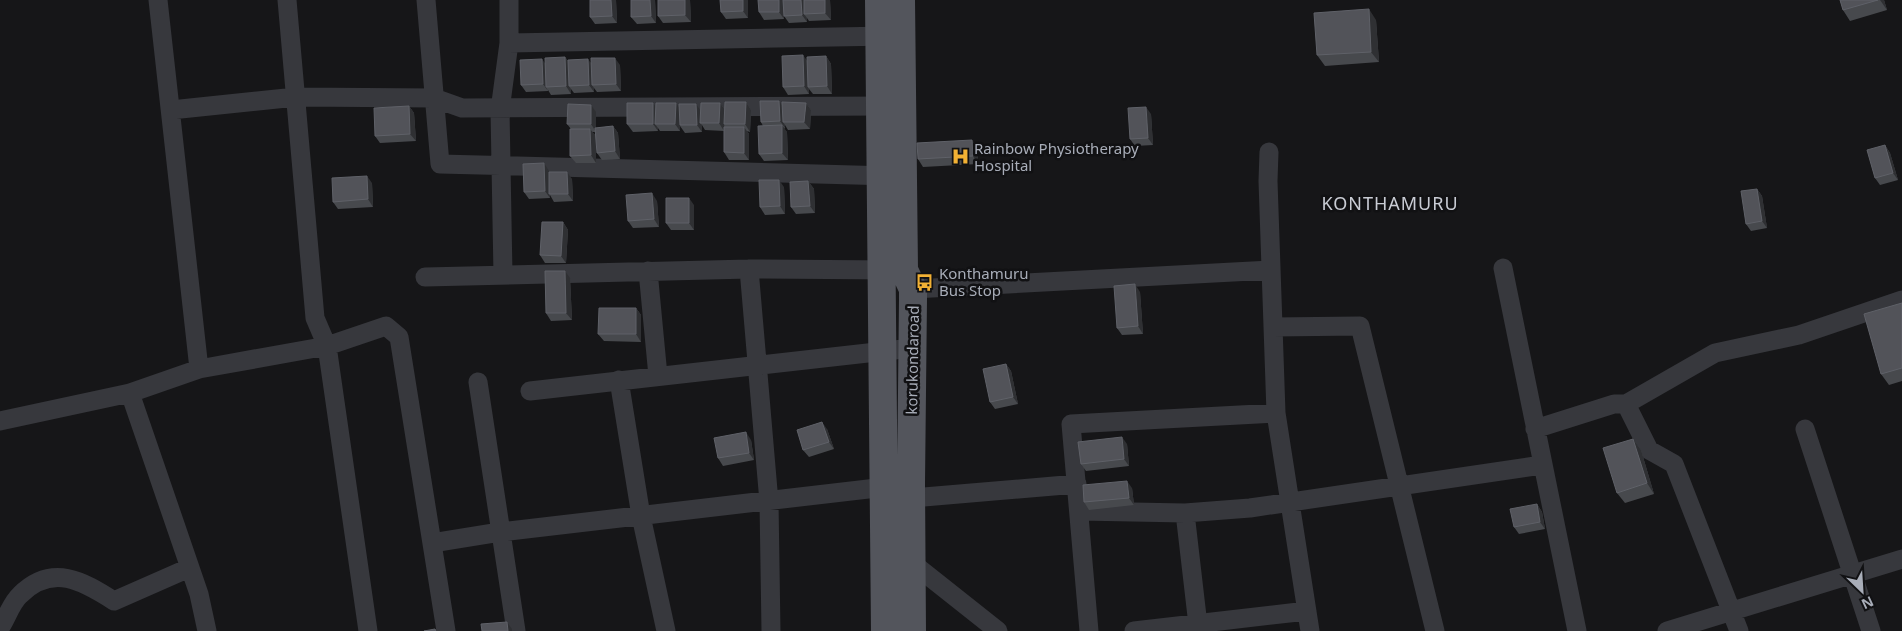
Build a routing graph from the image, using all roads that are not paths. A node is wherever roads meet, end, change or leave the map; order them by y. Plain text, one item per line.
1 (158, 0) edge
2 (287, 0) edge
3 (426, 0) edge
4 (509, 0) edge
5 (878, 0) edge
6 (901, 0) edge
7 (890, 36) junction
8 (509, 43) junction
9 (296, 97) junction
10 (434, 98) junction
11 (891, 106) junction
12 (501, 108) junction
13 (171, 110) junction
14 (1269, 152) dead end
15 (502, 166) junction
16 (892, 176) junction
17 (1503, 268) dead end
18 (749, 269) junction
19 (1271, 270) junction
20 (648, 271) junction
21 (503, 275) junction
22 (425, 277) dead end
23 (899, 277) junction
24 (1902, 300) edge
25 (1273, 327) junction
26 (326, 346) junction
27 (912, 348) junction
28 (882, 351) junction
29 (757, 364) junction
30 (198, 369) junction
31 (658, 376) junction
32 (618, 380) junction
33 (478, 382) dead end
34 (530, 391) dead end
35 (130, 393) junction
36 (1626, 404) junction
37 (1276, 412) junction
38 (0, 421) edge
39 (1535, 429) junction
40 (1805, 429) dead end
41 (1542, 465) junction
42 (1077, 484) junction
43 (1401, 487) junction
44 (883, 488) junction
45 (911, 491) junction
46 (769, 502) junction
47 (1290, 503) junction
48 (1080, 511) junction
49 (1185, 513) junction
50 (640, 516) junction
51 (500, 532) junction
52 (432, 543) junction
53 (1902, 559) edge
54 (911, 562) junction
55 (189, 568) junction
56 (1852, 573) junction
57 (1307, 611) junction
58 (1731, 612) junction
59 (1198, 625) junction
60 (1, 629) edge
61 (208, 631) edge
62 (368, 631) edge
63 (446, 631) edge
64 (516, 631) edge
65 (666, 631) edge
66 (771, 631) edge
67 (885, 631) edge
68 (912, 631) edge
69 (998, 631) edge
70 (1089, 631) edge
71 (1134, 631) edge
72 (1310, 631) edge
73 (1435, 631) edge
74 (1576, 631) edge
75 (1668, 631) edge
76 (1739, 631) edge
77 (1871, 631) edge

1 - 13 street
2 - 9 street
3 - 10 street
4 - 8 street
5 - 7 main road
6 - 7 main road, korukondaroad
7 - 8 street
7 - 11 main road, korukondaroad
8 - 12 street
9 - 10 street
9 - 13 street
9 - 26 street
10 - 12 street
10 - 15 street
11 - 12 street
11 - 16 main road, korukondaroad
12 - 15 street
13 - 30 street
14 - 19 street
15 - 16 street
15 - 21 street
16 - 23 main road, korukondaroad
17 - 39 street
18 - 20 street
18 - 23 street
18 - 29 street
19 - 23 street
19 - 25 street
20 - 21 street
20 - 31 street
21 - 22 street
23 - 27 main road, korukondaroad
23 - 28 main road
24 - 36 street
25 - 37 street
25 - 43 street
26 - 30 street
26 - 52 street
26 - 62 street
27 - 28 street
27 - 45 main road, korukondaroad
28 - 29 street
28 - 44 main road
29 - 31 street
29 - 46 street
30 - 35 street
31 - 32 street
32 - 34 street
32 - 50 street
33 - 51 street
35 - 38 street
35 - 55 street
36 - 39 street
36 - 58 street
37 - 42 street
37 - 47 street
39 - 41 street
40 - 56 street
41 - 43 street
41 - 74 street
42 - 45 street
42 - 48 street
43 - 47 street
43 - 73 street
44 - 45 street
44 - 46 street
44 - 67 main road
45 - 54 main road, korukondaroad
46 - 50 street
46 - 66 street
47 - 49 street
47 - 57 street
48 - 49 street
48 - 70 street
49 - 59 street
50 - 51 street
50 - 65 street
51 - 52 street
51 - 64 street
52 - 63 street
53 - 56 street
54 - 68 main road, korukondaroad
54 - 69 street
55 - 60 street
55 - 61 street
56 - 58 street
56 - 77 street
57 - 59 street
57 - 72 street
58 - 75 street
58 - 76 street
59 - 71 street

